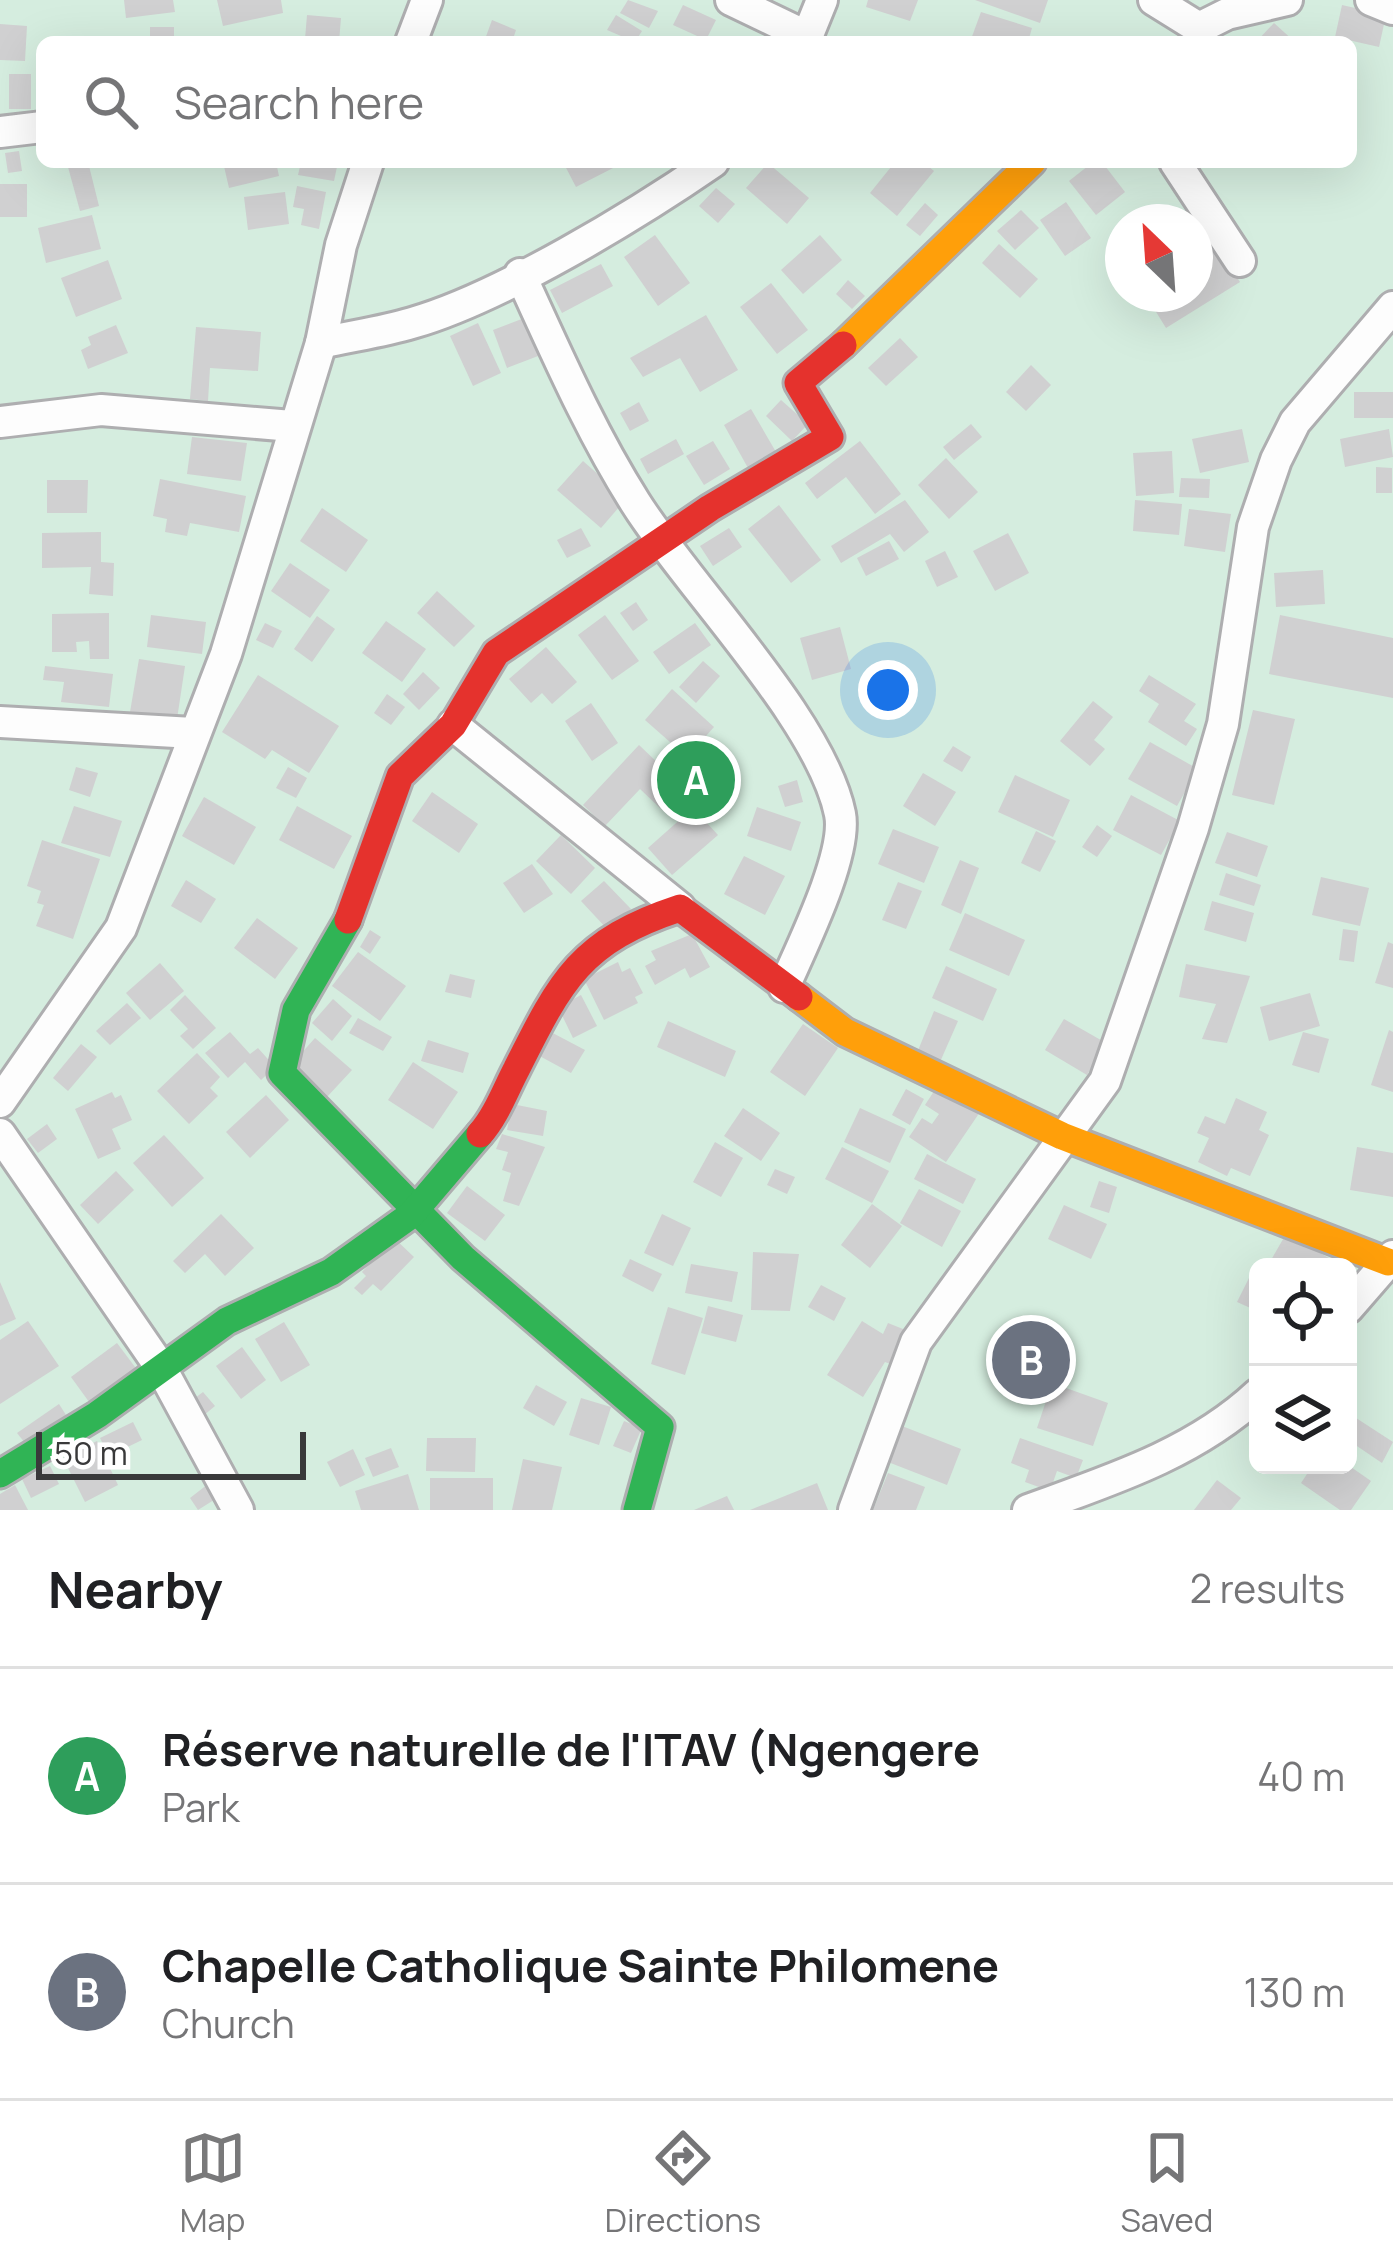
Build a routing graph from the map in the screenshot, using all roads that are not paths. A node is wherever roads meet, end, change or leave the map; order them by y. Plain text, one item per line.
1 (428, 0) edge
2 (731, 0) edge
3 (822, 0) edge
4 (1154, 0) edge
5 (1287, 0) edge
6 (1371, 0) edge
7 (1393, 9) edge
8 (1189, 35) edge
9 (413, 36) edge
10 (801, 36) edge
11 (808, 36) edge
12 (36, 128) edge
13 (0, 132) edge
14 (366, 168) edge
15 (704, 168) edge
16 (1026, 168) edge
17 (1179, 168) edge
18 (1240, 261) dead end
19 (520, 274) junction
20 (1393, 308) edge
21 (321, 343) junction
22 (0, 422) edge
23 (292, 426) junction
24 (662, 539) junction
25 (0, 722) edge
26 (452, 724) junction
27 (193, 733) junction
28 (680, 908) junction
29 (784, 987) junction
30 (0, 1102) edge
31 (0, 1134) edge
32 (1062, 1136) junction
33 (411, 1215) junction
34 (1391, 1259) edge
35 (1357, 1298) edge
36 (161, 1367) junction
37 (1249, 1402) edge
38 (0, 1474) edge
39 (238, 1510) edge
40 (638, 1510) edge
41 (854, 1510) edge
42 (1028, 1510) edge

1 - 9 street
2 - 10 street
3 - 11 street
4 - 8 street
5 - 8 street
6 - 7 street
12 - 13 street
14 - 21 street
15 - 19 street
16 - 24 street
17 - 18 street
19 - 21 street
19 - 24 street
20 - 32 street
21 - 23 street
22 - 23 street
23 - 27 street
24 - 26 street
24 - 29 street
25 - 27 street
26 - 28 street
26 - 33 street
27 - 30 street
28 - 29 street
28 - 33 street
29 - 32 street
31 - 36 street
32 - 34 street
32 - 41 street
33 - 36 street
33 - 40 street
34 - 35 street
36 - 38 street
36 - 39 street
37 - 42 street

